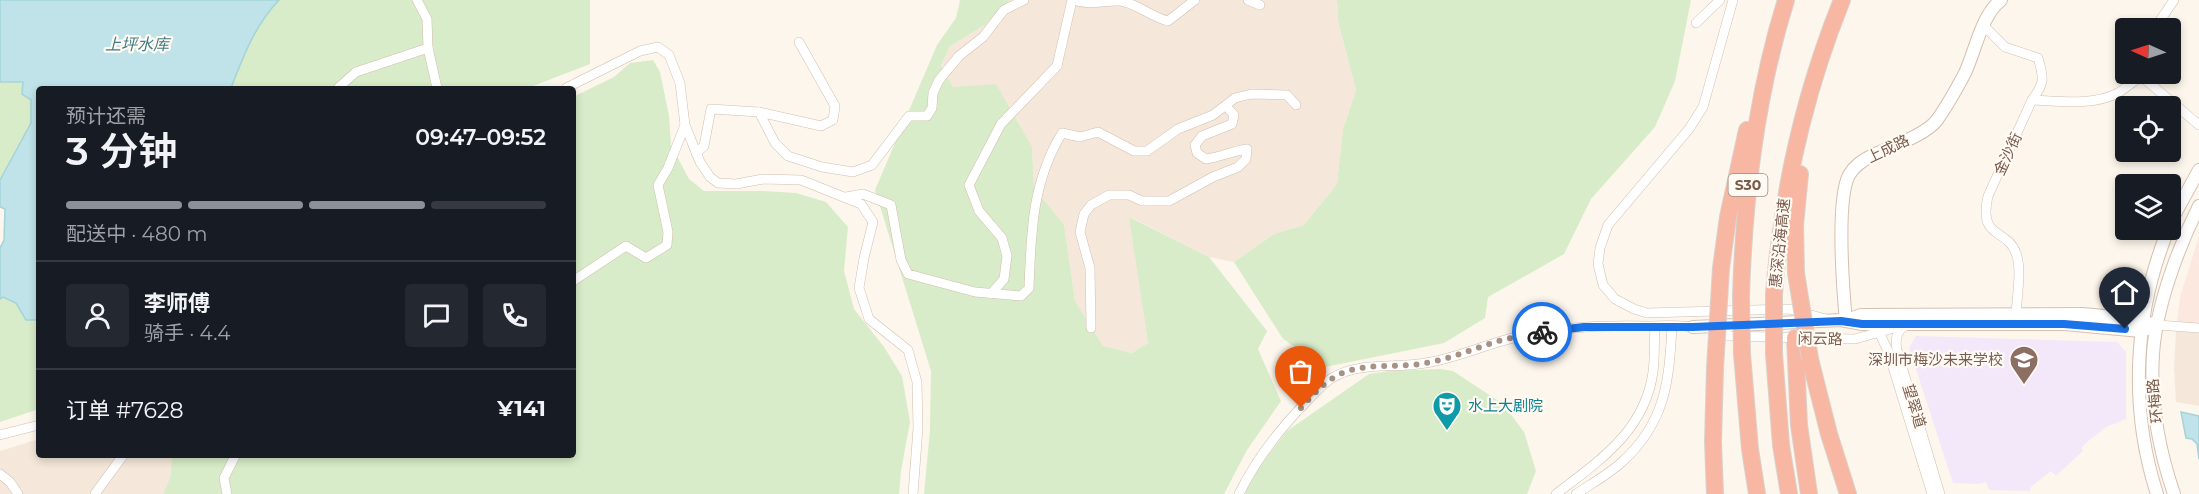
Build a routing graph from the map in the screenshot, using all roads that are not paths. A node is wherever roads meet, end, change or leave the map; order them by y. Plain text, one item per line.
1 (417, 0) edge
2 (1024, 0) edge
3 (1073, 0) edge
4 (1196, 0) edge
5 (1248, 0) edge
6 (1720, 0) edge
7 (1733, 0) edge
8 (1786, 0) edge
9 (1842, 0) edge
10 (2001, 0) edge
11 (2174, 0) edge
12 (1260, 5) dead end
13 (2162, 18) edge
14 (1696, 23) dead end
15 (1984, 26) junction
16 (799, 42) dead end
17 (428, 48) junction
18 (1765, 75) junction
19 (1812, 84) junction
20 (2130, 84) edge
21 (2152, 84) edge
22 (340, 86) edge
23 (437, 86) edge
24 (570, 86) edge
25 (2032, 100) junction
26 (1296, 105) dead end
27 (1226, 106) junction
28 (759, 112) junction
29 (2199, 124) edge
30 (685, 125) junction
31 (696, 153) junction
32 (2199, 171) edge
33 (846, 197) junction
34 (2181, 203) edge
35 (2199, 206) edge
36 (2164, 240) edge
37 (2157, 258) junction
38 (2174, 264) junction
39 (576, 279) edge
40 (991, 294) junction
41 (2016, 314) junction
42 (1832, 321) junction
43 (1846, 321) junction
44 (1910, 323) junction
45 (2158, 325) junction
46 (1655, 326) junction
47 (1672, 326) junction
48 (2142, 326) junction
49 (1693, 327) junction
50 (1091, 328) dead end
51 (2199, 328) edge
52 (1876, 329) junction
53 (1795, 338) junction
54 (36, 425) edge
55 (0, 435) edge
56 (121, 458) edge
57 (234, 458) edge
58 (0, 474) edge
59 (2162, 492) edge
60 (18, 494) edge
61 (95, 494) edge
62 (227, 494) edge
63 (913, 494) edge
64 (1239, 494) edge
65 (1556, 494) edge
66 (1576, 494) edge
67 (1715, 494) edge
68 (1757, 494) edge
69 (1788, 494) edge
70 (1809, 494) edge
71 (1848, 494) edge
72 (1932, 494) edge
73 (1940, 494) edge

1 - 17 street
2 - 28 street
3 - 4 street
3 - 40 street
5 - 12 street
6 - 14 street
7 - 42 street
8 - 18 highway, S30
9 - 19 highway, 惠深沿海高速 / S30
10 - 15 street, 上成路
11 - 13 street
15 - 25 street, 金沙街
15 - 43 street, 上成路
16 - 28 street
17 - 22 street
17 - 23 street
18 - 67 highway, bridge
18 - 68 highway, S30, bridge
19 - 69 highway, 惠深沿海高速 / S30, bridge
19 - 71 highway, bridge
20 - 25 street
21 - 29 street
24 - 30 street
25 - 41 street, 金沙街
26 - 27 street
27 - 40 street
27 - 50 street
28 - 31 street
30 - 31 street
30 - 39 street
31 - 33 street
32 - 34 street
33 - 40 street
33 - 63 street
35 - 38 street, 环梅路
36 - 37 street, 环梅路
37 - 38 street
37 - 48 street, 环梅路
38 - 45 street, 环梅路
41 - 43 street, 闲云路
41 - 48 street, 闲云路
42 - 43 street, 闲云路
42 - 49 street, 闲云路
43 - 52 street, 闲云路
44 - 48 street, 闲云路
44 - 52 street, 闲云路
44 - 73 street, 望翠道
45 - 48 street, 闲云路
45 - 51 street
45 - 59 street, 环梅路
46 - 47 street, 闲云路
46 - 64 street, 闲云路
46 - 65 street
47 - 49 street, 闲云路
47 - 66 street
48 - 59 street, 环梅路
49 - 53 street, 闲云路
52 - 53 street, 闲云路
52 - 72 street, 望翠道
53 - 70 highway
54 - 55 street
56 - 61 street
57 - 62 street
58 - 60 street

